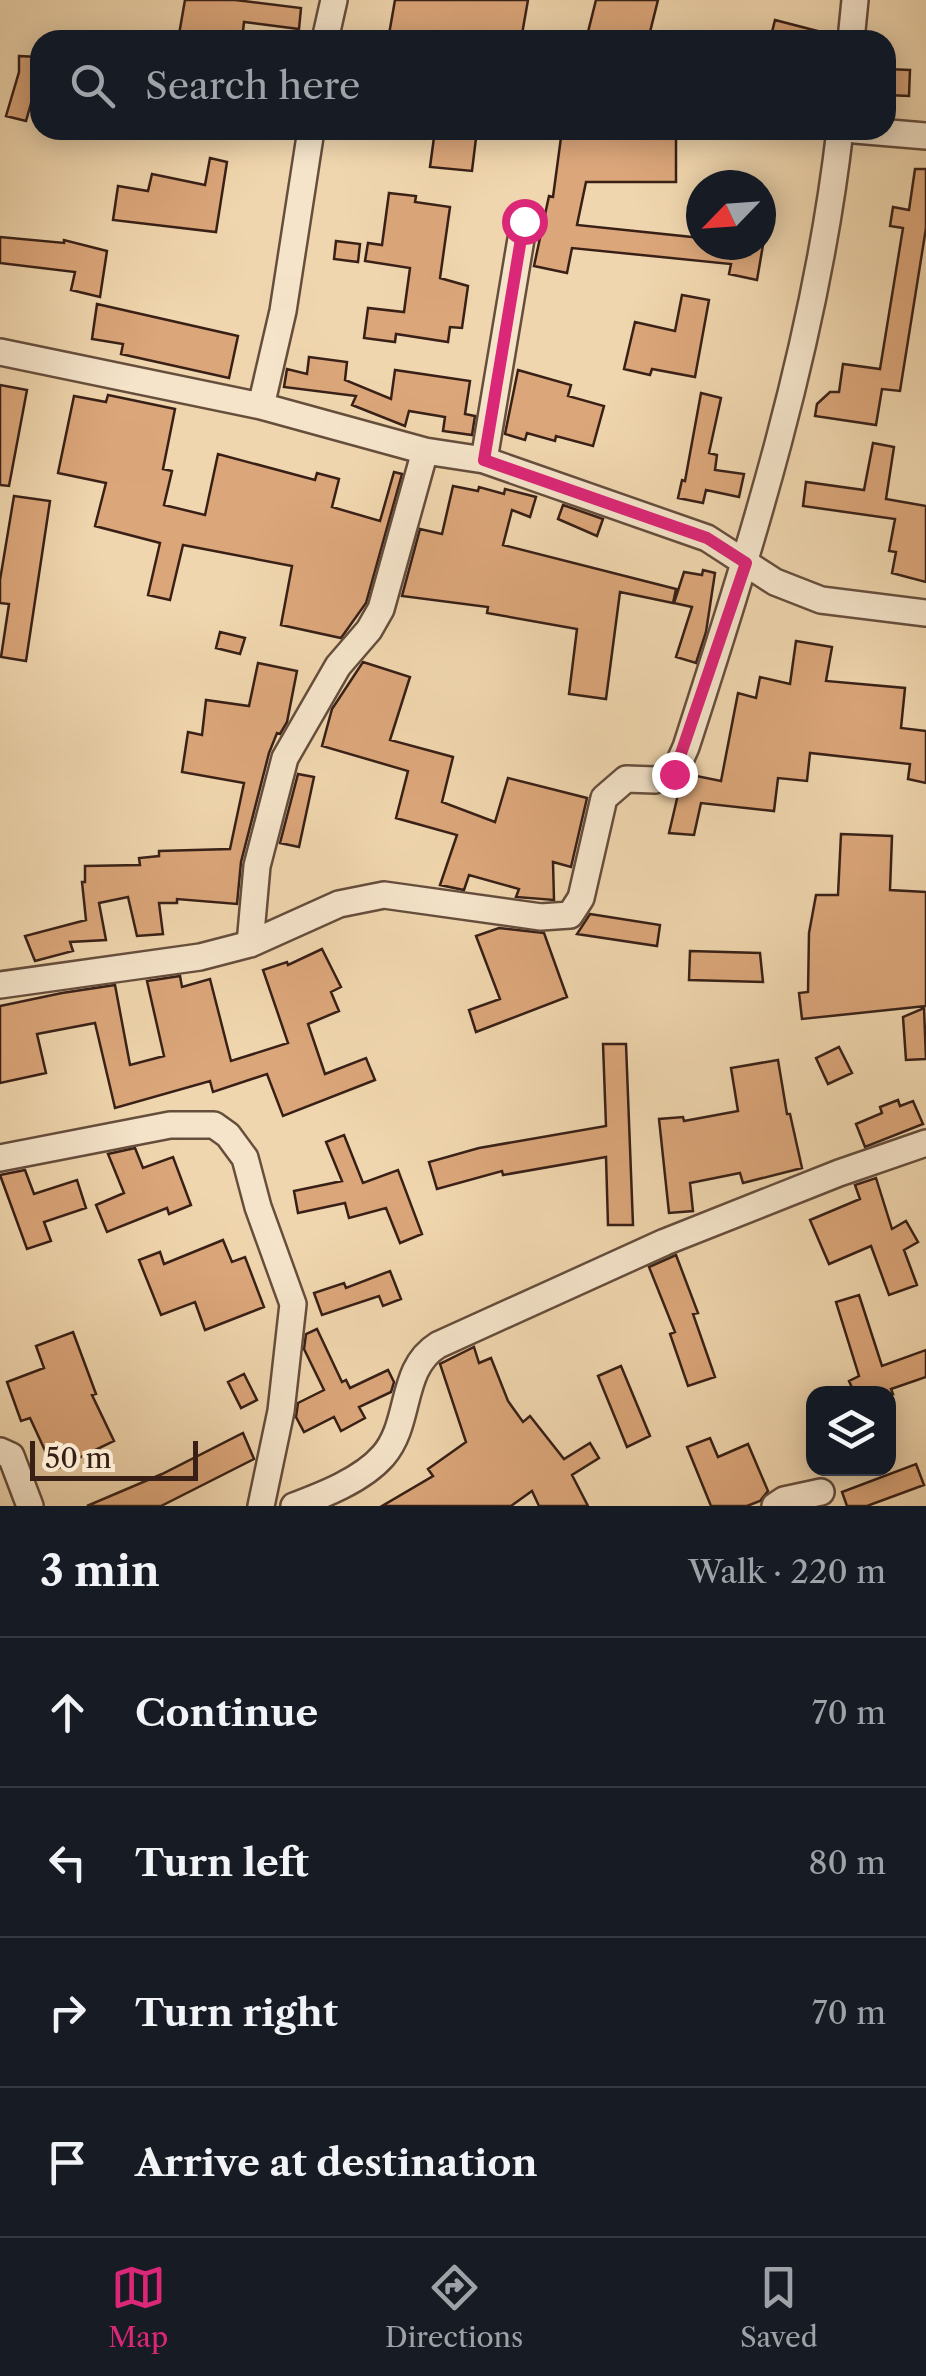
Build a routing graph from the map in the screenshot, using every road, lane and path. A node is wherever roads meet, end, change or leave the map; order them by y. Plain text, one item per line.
1 (334, 0) edge
2 (856, 0) edge
3 (328, 30) edge
4 (852, 30) edge
5 (896, 133) edge
6 (926, 136) edge
7 (309, 140) edge
8 (839, 140) edge
9 (524, 221) dead end
10 (0, 352) edge
11 (261, 406) junction
12 (425, 451) junction
13 (484, 460) junction
14 (746, 563) junction
15 (926, 613) edge
16 (250, 944) junction
17 (0, 985) edge
18 (926, 1143) edge
19 (0, 1158) edge
20 (0, 1451) edge
21 (821, 1492) dead end
22 (30, 1506) edge
23 (261, 1506) edge
24 (294, 1506) edge
25 (775, 1506) edge

1 - 3 street
2 - 4 street
5 - 6 street
7 - 11 street
8 - 14 street
9 - 13 street
10 - 11 street
11 - 12 street
12 - 13 street
12 - 16 street
13 - 14 street
14 - 15 street
14 - 16 street
16 - 17 street
18 - 24 street
19 - 23 street
20 - 22 street
21 - 25 street

